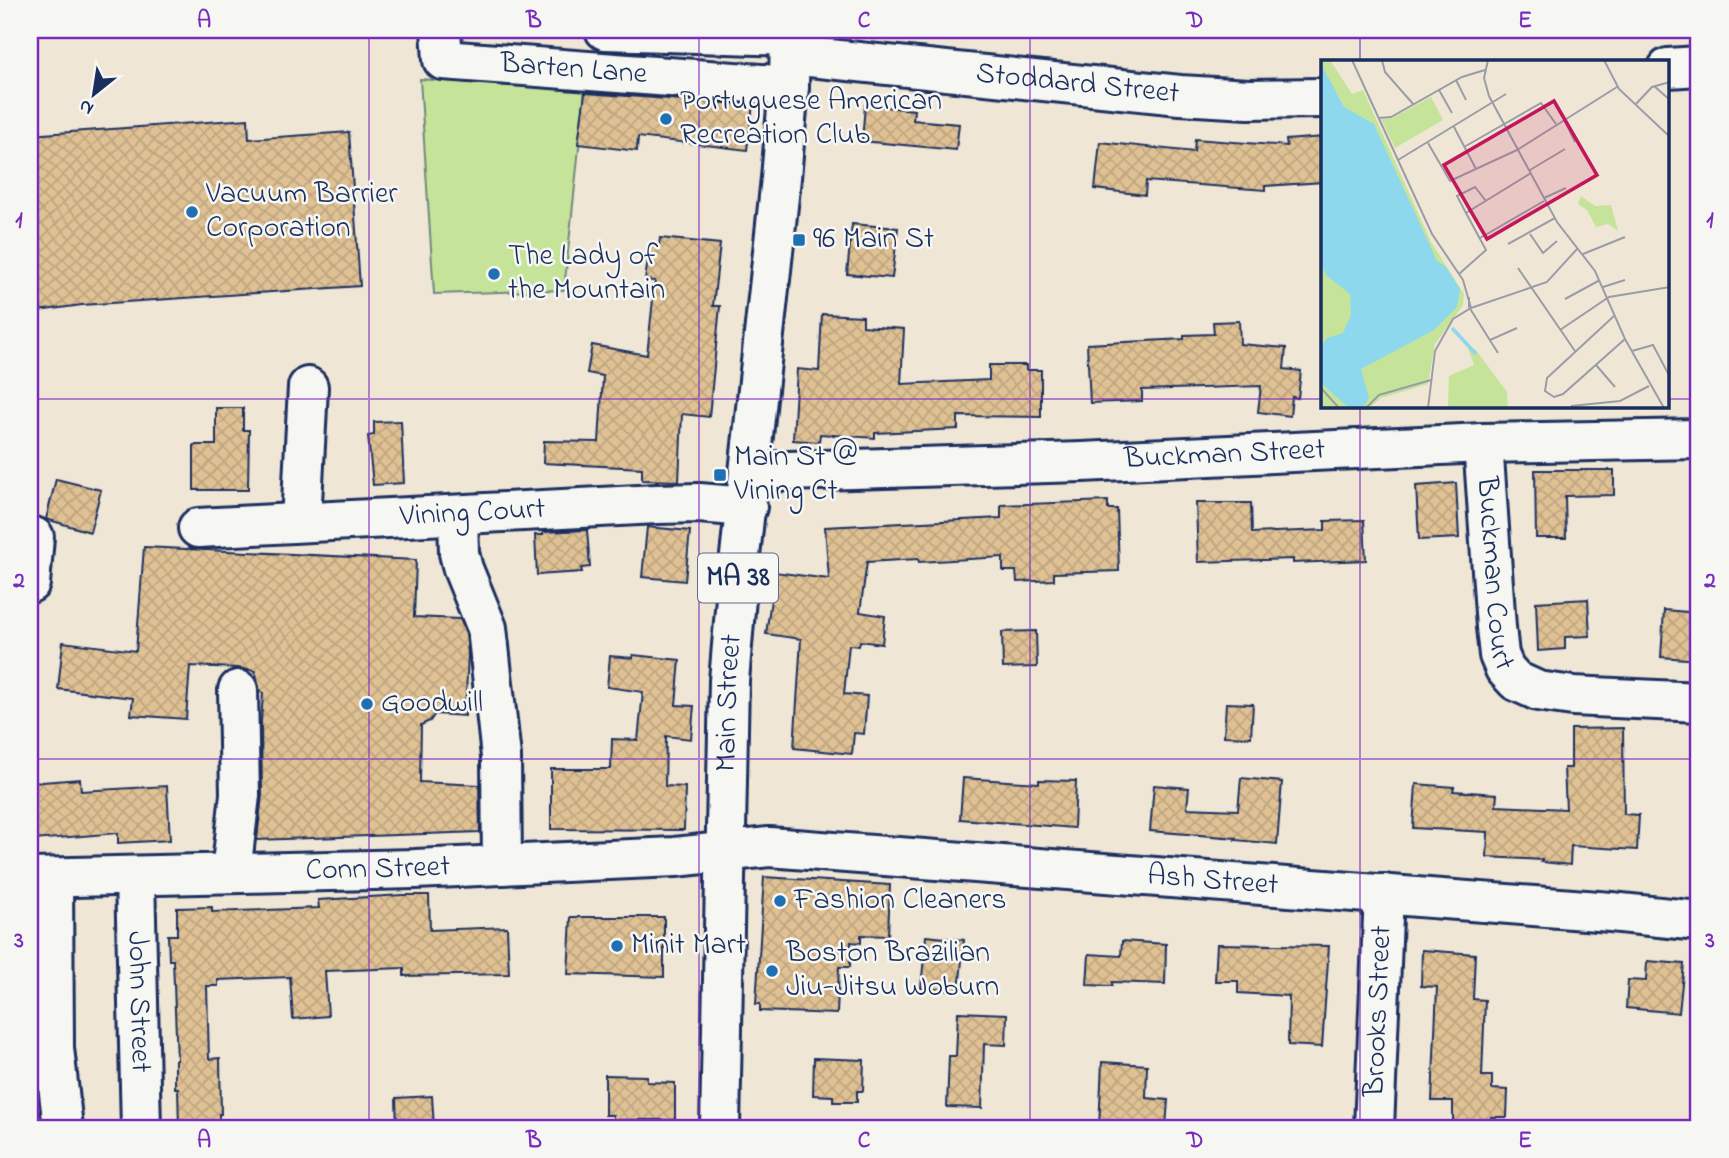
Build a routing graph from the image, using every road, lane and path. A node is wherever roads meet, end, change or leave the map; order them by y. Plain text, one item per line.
1 (604, 30) edge
2 (680, 31) edge
3 (442, 45) edge
4 (790, 51) edge
5 (1699, 66) edge
6 (1670, 68) edge
7 (703, 78) junction
8 (1321, 98) edge
9 (308, 387) dead end
10 (1699, 439) edge
11 (1483, 443) junction
12 (749, 489) junction
13 (458, 514) junction
14 (301, 522) junction
15 (198, 528) dead end
16 (34, 537) dead end
17 (30, 583) edge
18 (238, 690) dead end
19 (1699, 702) edge
20 (725, 851) junction
21 (502, 865) junction
22 (231, 873) junction
23 (135, 876) junction
24 (41, 878) edge
25 (1384, 894) junction
26 (1699, 921) edge
27 (63, 1128) edge
28 (141, 1128) edge
29 (720, 1128) edge
30 (1374, 1128) edge

1 - 2 street
2 - 4 street
2 - 7 street
3 - 7 street, Barten Lane
4 - 7 street, Barten Lane
4 - 8 street, Stoddard Street
4 - 12 street, Main Street / MA 38
5 - 6 street
9 - 14 street
10 - 11 street, Buckman Street
11 - 12 street, Buckman Street
11 - 19 street, Buckman Court
12 - 13 street, Vining Court
12 - 20 street, Main Street / MA 38
13 - 14 street, Vining Court
13 - 21 street
14 - 15 street, Vining Court
16 - 17 street
18 - 22 street
20 - 21 street, Conn Street
20 - 25 street, Ash Street
20 - 29 street, Main Street / MA 38
21 - 22 street, Conn Street
22 - 23 street, Conn Street
23 - 24 street, Conn Street
23 - 28 street, John Street
24 - 27 street
25 - 26 street, Ash Street
25 - 30 street, Brooks Street

